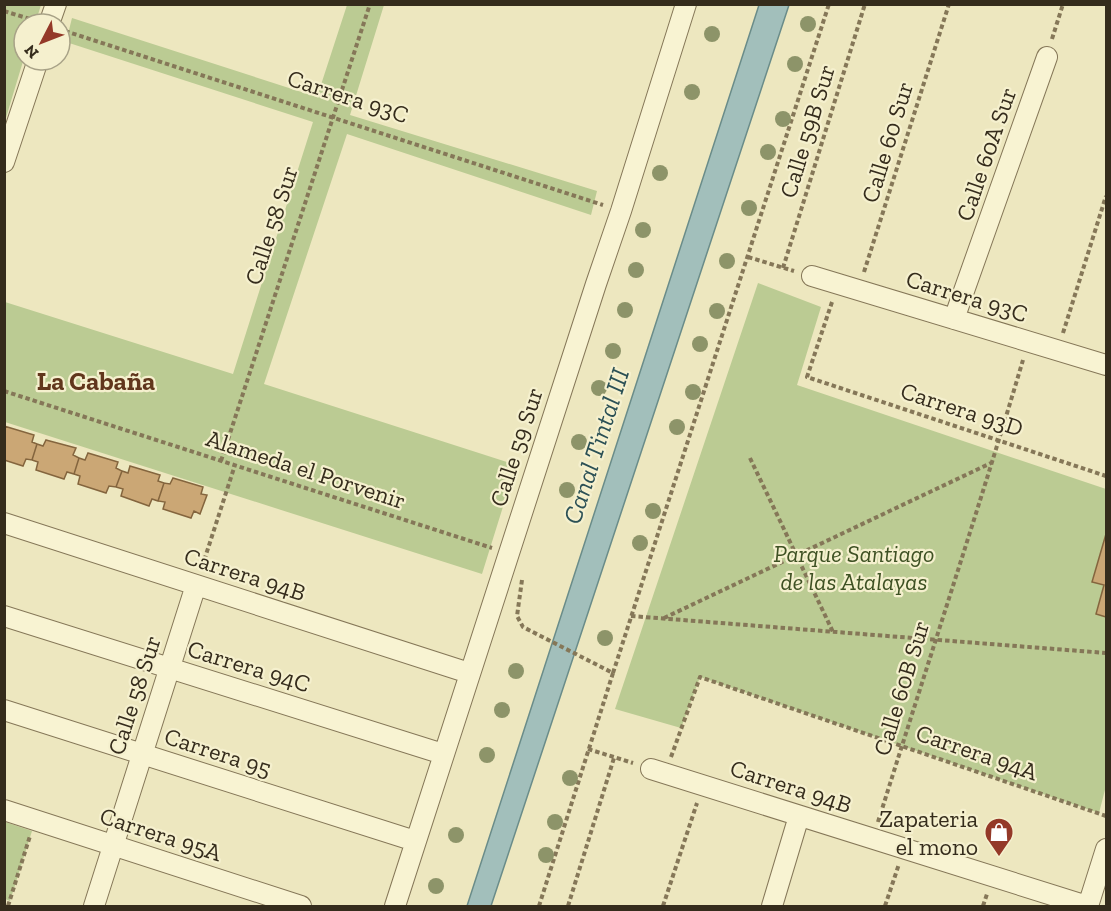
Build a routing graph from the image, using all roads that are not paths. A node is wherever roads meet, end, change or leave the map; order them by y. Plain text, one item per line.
1 (686, 4) edge
2 (1047, 57) road end
3 (34, 72) edge
4 (4, 162) edge
5 (812, 276) road end
6 (954, 319) junction
7 (1107, 365) edge
8 (4, 523) edge
9 (196, 585) junction
10 (4, 616) edge
11 (170, 668) junction
12 (469, 673) junction
13 (4, 710) edge
14 (142, 754) junction
15 (443, 754) junction
16 (658, 771) road end
17 (4, 810) edge
18 (799, 816) junction
19 (415, 841) junction
20 (113, 846) junction
21 (1107, 849) edge
22 (94, 906) edge
23 (301, 906) edge
24 (395, 906) edge
25 (772, 906) edge
26 (1088, 906) edge

1 - 12 street, Calle 59 Sur
2 - 6 street, Calle 60A Sur
3 - 4 street
5 - 6 street, Carrera 93C
6 - 7 street, Carrera 93C
8 - 9 street, Carrera 94B
9 - 11 street, Calle 58 Sur
9 - 12 street, Carrera 94B
10 - 11 street, Carrera 94C
11 - 14 street, Calle 58 Sur
11 - 15 street, Carrera 94C
12 - 15 street, Calle 59 Sur
13 - 14 street, Carrera 95
14 - 19 street, Carrera 95
14 - 20 street, Calle 58 Sur
15 - 19 street, Calle 59 Sur
16 - 18 street, Carrera 94B
17 - 20 street, Carrera 95A
18 - 25 street
18 - 26 street, Carrera 94B
19 - 24 street, Calle 59 Sur
20 - 22 street, Calle 58 Sur
20 - 23 street, Carrera 95A
21 - 26 street

